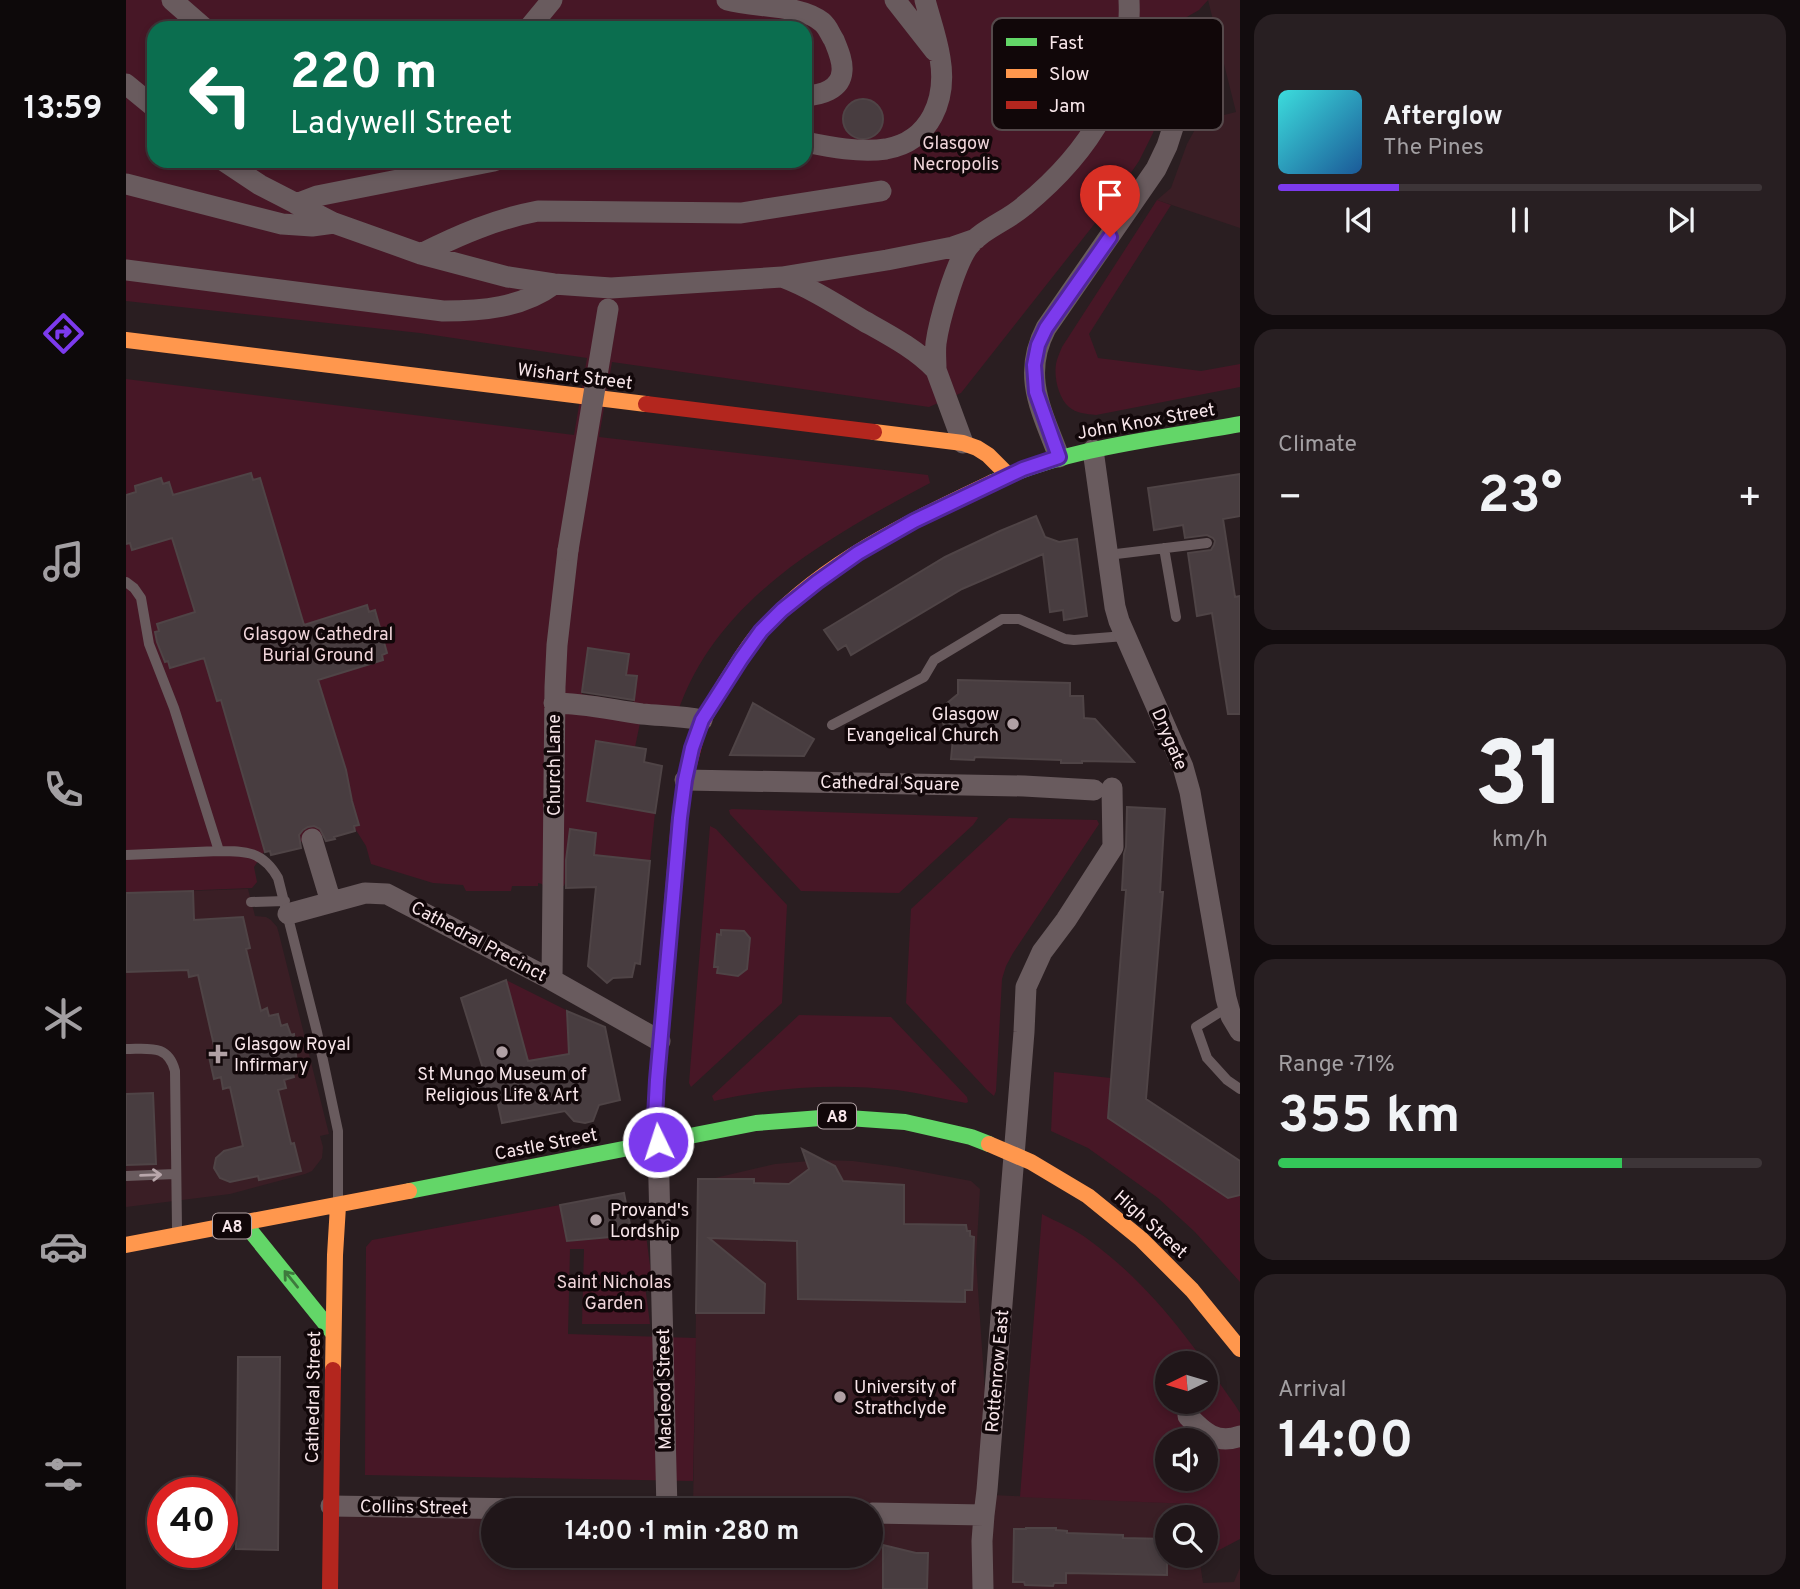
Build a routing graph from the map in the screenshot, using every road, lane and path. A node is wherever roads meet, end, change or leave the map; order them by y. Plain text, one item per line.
1 (172, 0) edge
2 (552, 0) edge
3 (727, 0) edge
4 (895, 0) edge
5 (925, 0) edge
6 (1129, 0) edge
7 (1130, 18) edge
8 (196, 21) edge
9 (535, 21) edge
10 (940, 58) junction
11 (126, 84) edge
12 (812, 95) edge
13 (147, 101) edge
14 (1095, 130) edge
15 (1172, 130) edge
16 (812, 143) edge
17 (234, 168) edge
18 (460, 168) edge
19 (126, 184) edge
20 (881, 191) dead end
21 (296, 204) junction
22 (334, 223) junction
23 (976, 239) junction
24 (421, 254) junction
25 (126, 270) edge
26 (782, 277) junction
27 (554, 284) junction
28 (609, 299) junction
29 (126, 340) edge
30 (936, 370) junction
31 (1240, 424) edge
32 (963, 443) junction
33 (1093, 450) junction
34 (1059, 457) junction
35 (1008, 475) junction
36 (1207, 543) dead end
37 (1164, 548) junction
38 (1108, 555) junction
39 (126, 582) edge
40 (1175, 617) dead end
41 (1125, 636) junction
42 (554, 703) junction
43 (702, 720) junction
44 (832, 725) dead end
45 (685, 780) junction
46 (312, 839) dead end
47 (219, 851) junction
48 (126, 855) edge
49 (251, 902) dead end
50 (331, 902) junction
51 (286, 907) junction
52 (552, 980) junction
53 (1228, 1007) junction
54 (1240, 1031) edge
55 (660, 1041) junction
56 (126, 1049) edge
57 (1240, 1089) edge
58 (658, 1142) junction
59 (1014, 1152) junction
60 (175, 1174) junction
61 (126, 1176) edge
62 (338, 1206) junction
63 (245, 1224) junction
64 (177, 1236) junction
65 (126, 1245) edge
66 (333, 1333) junction
67 (1240, 1349) edge
68 (1188, 1416) dead end
69 (1240, 1436) edge
70 (667, 1498) edge
71 (331, 1506) junction
72 (481, 1508) edge
73 (883, 1513) edge
74 (984, 1515) junction
75 (330, 1589) edge
76 (983, 1589) edge

1 - 8 street
2 - 9 street
3 - 12 street
4 - 10 street
5 - 10 street
6 - 7 street
10 - 16 street
11 - 13 street
14 - 23 street
15 - 34 street
17 - 21 street
18 - 21 street
19 - 22 street
20 - 24 street
21 - 22 street
22 - 24 street
23 - 26 street
23 - 30 street
24 - 27 street
25 - 27 street
26 - 28 street
26 - 30 street
27 - 28 street
28 - 42 street, Church Lane, bridge
29 - 32 street, Wishart Street
30 - 32 street
31 - 33 street, John Knox Street
32 - 35 street, Wishart Street
33 - 34 street, John Knox Street
33 - 38 street, Drygate
34 - 35 street, John Knox Street
35 - 43 street, John Knox Street
36 - 37 lane
37 - 38 lane
37 - 40 lane
38 - 41 street, Drygate
39 - 47 lane
41 - 44 lane
41 - 53 street, Drygate
42 - 43 street
42 - 52 street, Church Lane
43 - 45 street, John Knox Street
45 - 55 street, John Knox Street
45 - 59 street, Cathedral Square
46 - 50 street
47 - 48 lane
47 - 51 lane
49 - 51 lane
50 - 51 street, Cathedral Precinct
50 - 52 street, Cathedral Precinct
51 - 62 lane
52 - 55 street, Cathedral Precinct
53 - 54 street, Drygate
53 - 57 lane
55 - 58 street, John Knox Street
56 - 60 lane
58 - 59 street, Castle Street / A8
58 - 62 street, Castle Street / A8
58 - 70 street, Macleod Street
59 - 67 street, High Street / A8
59 - 74 street, Rottenrow East
61 -> 60 lane
60 - 64 lane
62 - 63 street, Castle Street / A8
62 - 66 street, Cathedral Street
63 - 64 street, Castle Street / A8
66 -> 63 street
64 - 65 street, Castle Street / A8
66 - 71 street, Cathedral Street
68 - 69 street
71 - 72 street, Collins Street
71 - 75 street, Cathedral Street
73 - 74 street
74 - 76 street, Rottenrow East

